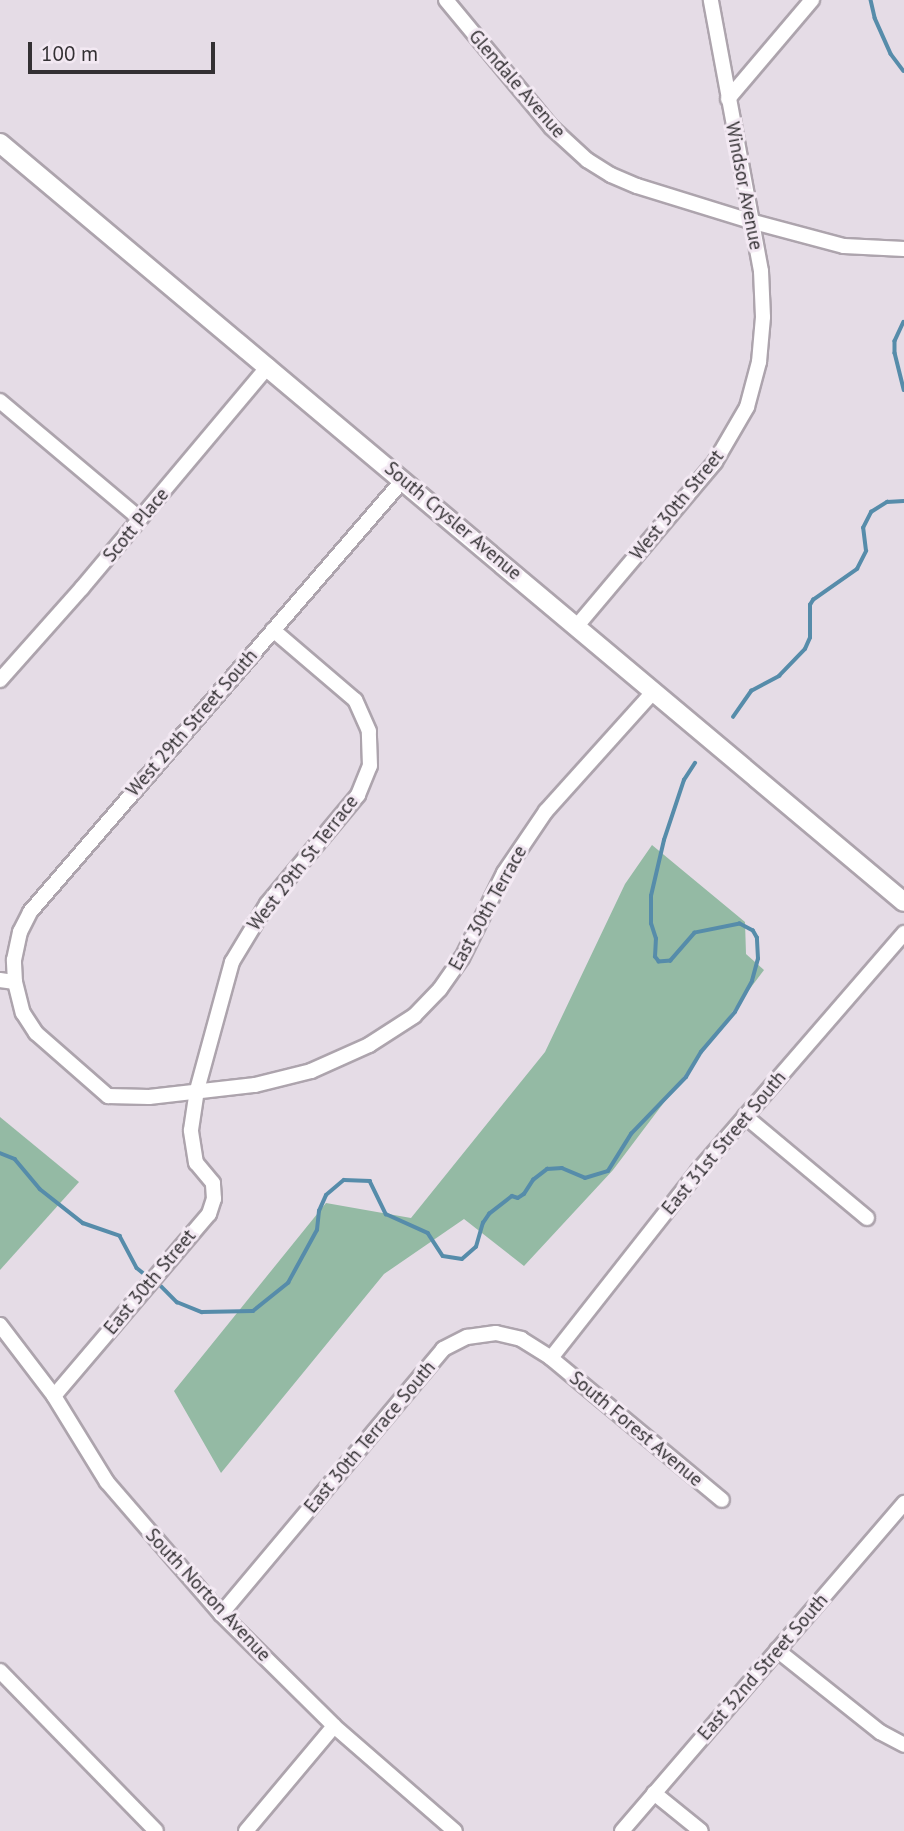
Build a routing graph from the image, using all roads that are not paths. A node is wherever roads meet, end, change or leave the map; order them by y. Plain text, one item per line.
1 (446, 0) edge
2 (711, 0) edge
3 (812, 0) edge
4 (728, 99) junction
5 (0, 143) edge
6 (750, 221) junction
7 (904, 249) edge
8 (268, 366) junction
9 (756, 372) joint
10 (2, 407) edge
11 (403, 480) junction
12 (140, 519) junction
13 (577, 626) junction
14 (273, 630) junction
15 (0, 680) edge
16 (654, 691) junction
17 (904, 902) edge
18 (904, 933) edge
19 (7, 981) edge
20 (197, 1090) junction
21 (746, 1116) junction
22 (195, 1163) joint
23 (867, 1218) dead end
24 (0, 1325) edge
25 (551, 1358) junction
26 (54, 1396) junction
27 (722, 1500) dead end
28 (904, 1503) edge
29 (221, 1614) junction
30 (778, 1650) junction
31 (0, 1671) edge
32 (334, 1726) junction
33 (904, 1745) edge
34 (654, 1793) junction
35 (156, 1831) edge
36 (247, 1831) edge
37 (456, 1831) edge
38 (622, 1831) edge
39 (701, 1831) edge

1 - 6 street, Glendale Avenue
2 - 4 street, Windsor Avenue
3 - 4 street
4 - 6 street, Windsor Avenue
5 - 8 main road, South Crysler Avenue
6 - 7 street, Glendale Avenue
6 - 9 street, Windsor Avenue
8 - 11 main road, South Crysler Avenue
8 - 12 street, Scott Place
9 - 13 street, West 30th Street
10 - 12 street
11 - 13 main road, South Crysler Avenue
11 - 14 street, West 29th Street South
12 - 15 street, Scott Place
13 - 16 main road, South Crysler Avenue
14 - 19 street, West 29th Street South
14 - 20 street, West 29th St Terrace
16 - 17 main road, South Crysler Avenue
16 - 20 street, East 30th Terrace
18 - 21 street, East 31st Street South
19 - 20 street, East 30th Terrace
20 - 22 street, West 29th St Terrace
21 - 23 street
21 - 25 street, East 31st Street South
22 - 26 street, East 30th Street
24 - 26 street, South Norton Avenue
25 - 27 street, South Forest Avenue
25 - 29 street, East 30th Terrace South
26 - 29 street, South Norton Avenue
28 - 30 street, East 32nd Street South
29 - 32 street, South Norton Avenue
30 - 33 street
30 - 34 street, East 32nd Street South
31 - 35 street
32 - 36 street
32 - 37 street, South Norton Avenue
34 - 38 street, East 32nd Street South
34 - 39 street

